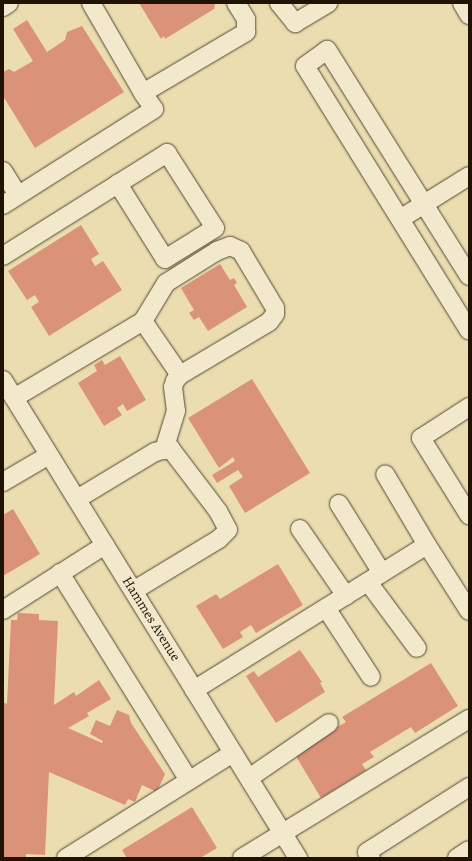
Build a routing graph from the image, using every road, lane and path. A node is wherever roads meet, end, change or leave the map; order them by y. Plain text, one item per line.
1 (9, 3) edge
2 (91, 3) edge
3 (236, 3) edge
4 (279, 3) edge
5 (328, 3) edge
6 (462, 3) edge
7 (3, 7) edge
8 (469, 15) edge
9 (143, 93) junction
10 (3, 171) edge
11 (469, 176) edge
12 (118, 184) junction
13 (18, 195) junction
14 (3, 204) edge
15 (424, 205) junction
16 (400, 219) junction
17 (3, 256) edge
18 (469, 276) edge
19 (143, 320) junction
20 (469, 330) edge
21 (180, 375) junction
22 (3, 380) edge
23 (14, 398) junction
24 (468, 409) edge
25 (164, 450) junction
26 (49, 455) junction
27 (384, 474) dead end
28 (3, 482) edge
29 (77, 499) junction
30 (339, 504) dead end
31 (469, 515) edge
32 (300, 529) dead end
33 (427, 545) junction
34 (105, 546) junction
35 (60, 573) junction
36 (375, 578) junction
37 (133, 590) junction
38 (346, 596) junction
39 (326, 608) junction
40 (3, 610) edge
41 (469, 611) edge
42 (417, 648) dead end
43 (371, 677) dead end
44 (194, 690) junction
45 (469, 719) edge
46 (328, 723) dead end
47 (233, 753) junction
48 (249, 778) junction
49 (189, 780) junction
50 (469, 787) edge
51 (283, 834) junction
52 (469, 850) edge
53 (66, 858) edge
54 (242, 858) edge
55 (298, 858) edge
56 (371, 858) edge
57 (457, 858) edge

1 - 7 street
2 - 9 street
3 - 9 street
4 - 5 street
6 - 8 street
9 - 13 street
10 - 13 street
11 - 15 street
12 - 12 street
12 - 17 street
13 - 14 street
15 - 16 street
15 - 16 street
15 - 18 street
16 - 20 street
19 - 21 street
19 - 21 street
19 - 23 street
21 - 25 street
22 - 23 street, Hammes Avenue
23 - 26 street, Hammes Avenue
24 - 31 street
25 - 29 street
25 - 37 street
26 - 28 street
26 - 29 street, Hammes Avenue
27 - 33 street
29 - 34 street, Hammes Avenue
30 - 36 street
32 - 38 street
33 - 36 street
33 - 41 street
34 - 35 street
34 - 37 street, Hammes Avenue
35 - 40 street
35 - 49 street
36 - 38 street
36 - 42 street
37 - 44 street, Hammes Avenue
38 - 39 street
39 - 43 street
39 - 44 street
44 - 47 street, Hammes Avenue
45 - 51 street
46 - 48 street
47 - 48 street, Hammes Avenue
47 - 49 street
48 - 51 street, Hammes Avenue
49 - 53 street
50 - 56 street
51 - 54 street
51 - 55 street, Hammes Avenue
52 - 57 street

